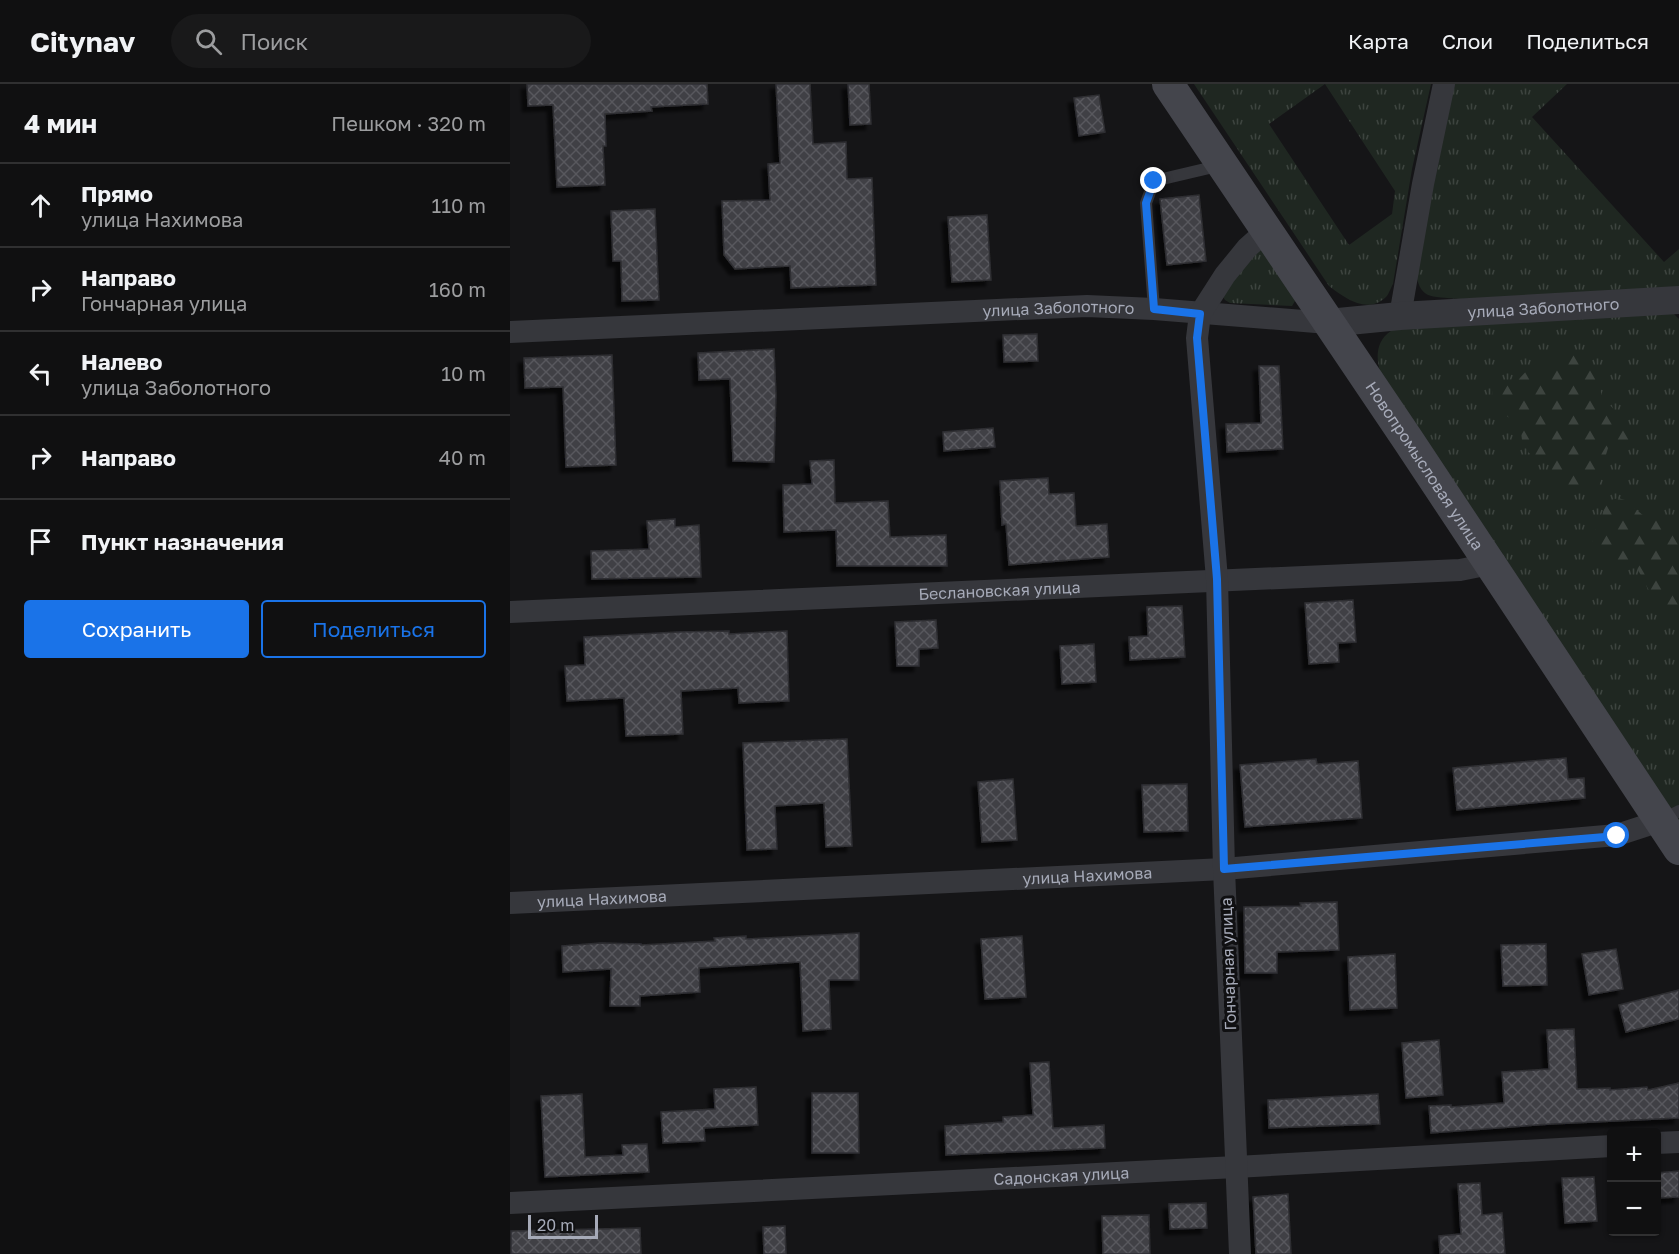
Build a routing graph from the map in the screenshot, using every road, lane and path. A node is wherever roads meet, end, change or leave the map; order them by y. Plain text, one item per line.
1 (1168, 84) edge
2 (1444, 84) edge
3 (1223, 165) junction
4 (1266, 231) junction
5 (1679, 300) edge
6 (1154, 309) junction
7 (1200, 314) junction
8 (1400, 316) junction
9 (1328, 323) junction
10 (510, 332) edge
11 (1490, 564) junction
12 (1217, 579) junction
13 (510, 612) edge
14 (1670, 816) edge
15 (1679, 849) edge
16 (1224, 869) junction
17 (510, 903) edge
18 (1679, 1142) edge
19 (1661, 1143) edge
20 (1607, 1146) edge
21 (1236, 1167) junction
22 (510, 1203) edge
23 (1240, 1254) edge

1 - 3 main road, Новопромысловая улица
2 - 8 street
3 - 4 main road, Новопромысловая улица
3 - 6 lane
4 - 7 street, Гончарная улица
4 - 9 main road, Новопромысловая улица
5 - 8 street, улица Заболотного
6 - 7 street, улица Заболотного
6 - 10 street, улица Заболотного
7 - 9 street, улица Заболотного
7 - 12 street, Гончарная улица
8 - 9 street, улица Заболотного
9 - 11 main road, Новопромысловая улица
11 - 12 street, Беслановская улица
11 - 14 main road, Новопромысловая улица
12 - 13 street, Беслановская улица
12 - 16 street, Гончарная улица
14 - 15 main road, Новопромысловая улица
14 - 16 street, улица Нахимова
16 - 17 street, улица Нахимова
16 - 21 street, Гончарная улица
18 - 19 street
20 - 21 street, Садонская улица
21 - 22 street, Садонская улица
21 - 23 street, Гончарная улица

